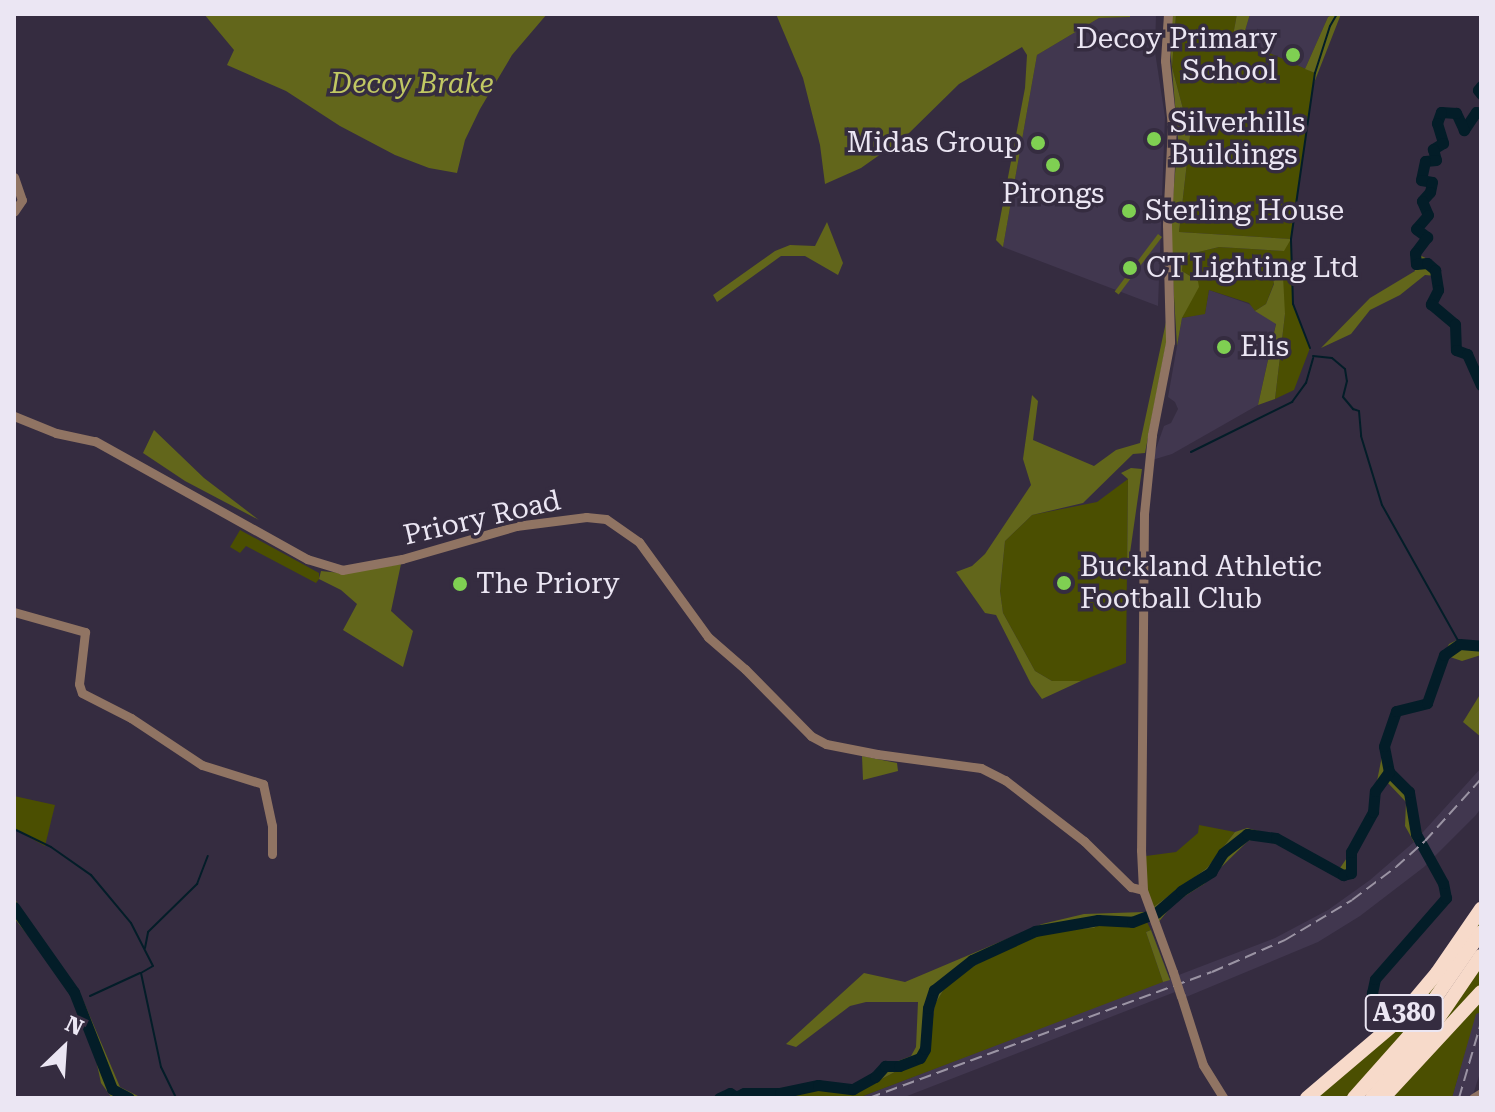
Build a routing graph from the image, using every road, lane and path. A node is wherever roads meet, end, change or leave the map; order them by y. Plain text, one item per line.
1 (1168, 14) edge
2 (14, 177) edge
3 (14, 212) edge
4 (14, 416) edge
5 (14, 612) edge
6 (272, 854) dead end
7 (1143, 890) junction
8 (1481, 909) edge
9 (1481, 932) edge
10 (1481, 956) edge
11 (1481, 992) edge
12 (1481, 1093) edge
13 (1224, 1098) edge
14 (1307, 1098) edge
15 (1354, 1098) edge
16 (1372, 1098) edge
17 (1383, 1098) edge
18 (1473, 1098) edge

1 - 7 street
2 - 3 street
4 - 7 street, Priory Road
5 - 6 street
7 - 13 street, bridge
8 - 14 highway, A380
9 - 15 highway, A380
10 - 16 highway, A380
11 - 17 highway, A380
12 - 18 street

